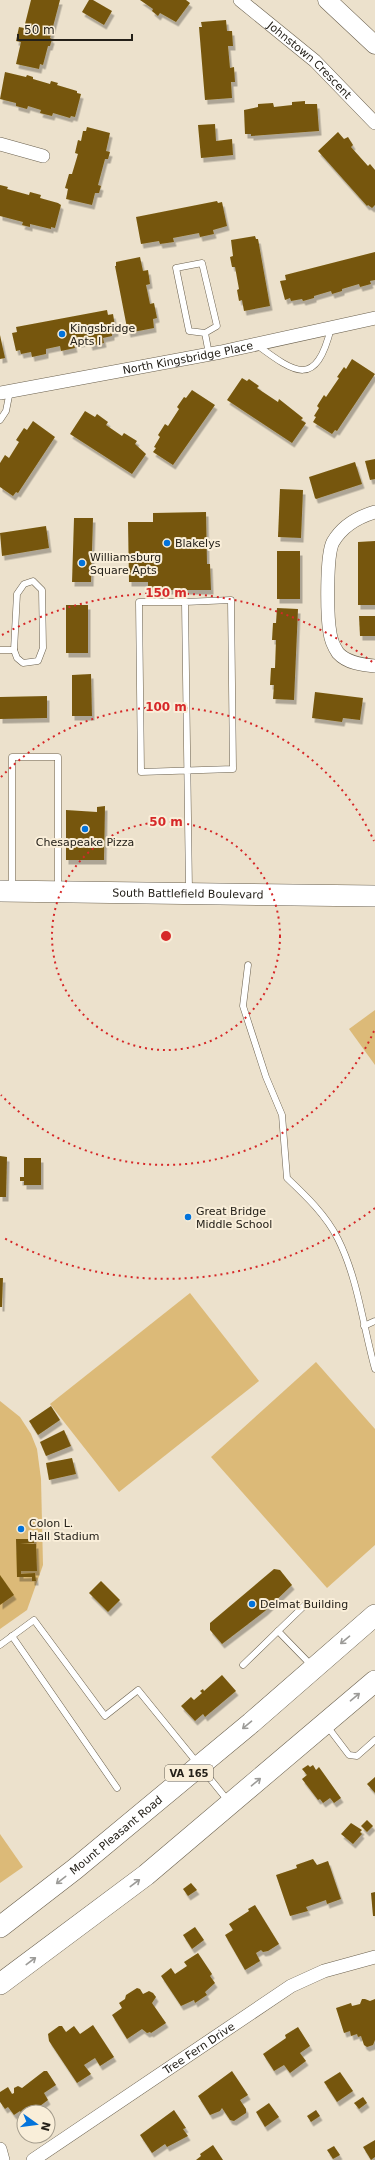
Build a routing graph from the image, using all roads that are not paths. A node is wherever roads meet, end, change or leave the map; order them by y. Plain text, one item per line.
1 (240, 0) edge
2 (326, 0) edge
3 (375, 45) edge
4 (375, 123) edge
5 (0, 144) edge
6 (44, 156) dead end
7 (375, 318) edge
8 (332, 327) junction
9 (205, 333) junction
10 (257, 345) junction
11 (209, 354) junction
12 (5, 392) edge
13 (0, 420) edge
14 (375, 512) edge
15 (185, 602) junction
16 (0, 650) edge
17 (14, 650) junction
18 (375, 666) edge
19 (188, 771) junction
20 (6, 891) edge
21 (58, 891) junction
22 (189, 894) junction
23 (375, 896) edge
24 (248, 965) dead end
25 (375, 1321) edge
26 (364, 1326) junction
27 (375, 1369) edge
28 (306, 1604) dead end
29 (375, 1615) edge
30 (278, 1630) junction
31 (12, 1636) junction
32 (0, 1645) edge
33 (243, 1665) dead end
34 (313, 1668) junction
35 (375, 1681) edge
36 (325, 1723) junction
37 (375, 1740) edge
38 (199, 1765) junction
39 (117, 1788) dead end
40 (231, 1804) junction
41 (0, 1927) edge
42 (375, 1957) edge
43 (0, 1984) edge
44 (0, 2149) edge
45 (4, 2160) edge
46 (33, 2160) edge

1 - 4 street, Johnstown Crescent
2 - 3 main road
5 - 6 street
7 - 8 street, North Kingsbridge Place
8 - 10 street, North Kingsbridge Place
8 - 10 lane
9 - 9 lane
9 - 11 lane
10 - 11 street, North Kingsbridge Place
11 - 12 street, North Kingsbridge Place
12 - 13 lane
14 - 18 street
15 - 19 lane
15 - 19 lane
15 - 19 lane
16 - 17 lane
17 - 17 lane
19 - 22 lane
20 - 21 main road, South Battlefield Boulevard
20 - 21 lane
21 - 22 main road, South Battlefield Boulevard
22 - 23 main road, South Battlefield Boulevard
24 - 26 lane
25 - 26 lane
26 - 27 lane
28 - 30 lane
29 -> 34 main road, Mount Pleasant Road / VA 165
30 - 33 lane
30 - 34 lane
31 - 32 lane
31 - 38 lane
31 - 39 lane
34 -> 38 main road, Mount Pleasant Road / VA 165
36 -> 35 main road
36 - 37 lane
40 -> 36 main road
38 - 40 lane
38 -> 41 main road, Mount Pleasant Road / VA 165
43 -> 40 main road
42 - 46 street, Tree Fern Drive
44 - 45 street

